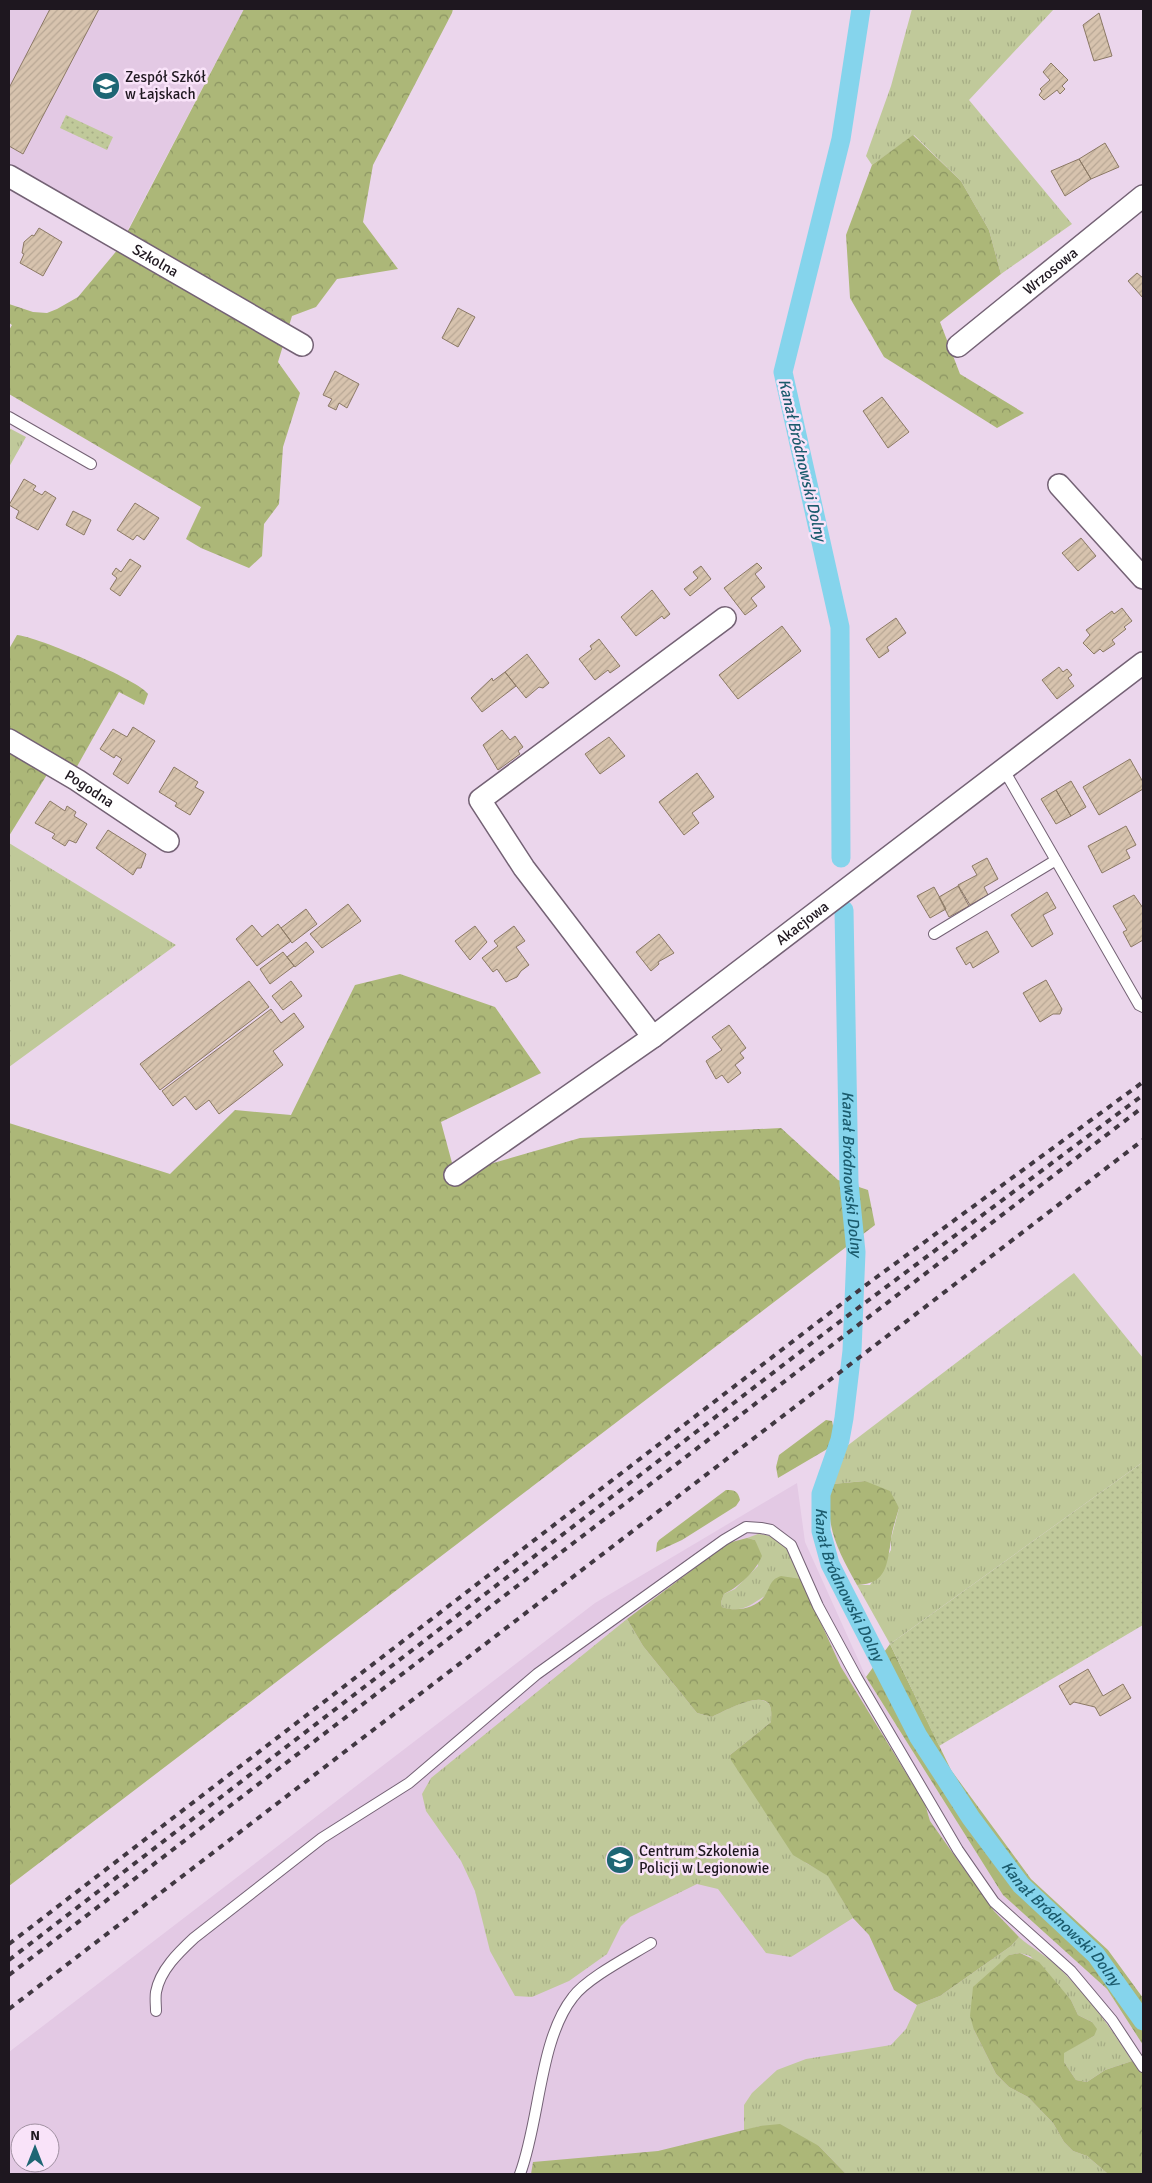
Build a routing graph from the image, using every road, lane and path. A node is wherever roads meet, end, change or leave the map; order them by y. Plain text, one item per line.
1 (9, 176) edge
2 (1143, 196) edge
3 (302, 345) dead end
4 (958, 346) dead end
5 (9, 418) edge
6 (92, 464) dead end
7 (1059, 485) dead end
8 (1143, 578) edge
9 (725, 618) dead end
10 (1143, 663) edge
11 (9, 740) edge
12 (1004, 770) junction
13 (168, 841) dead end
14 (1056, 860) junction
15 (934, 934) dead end
16 (1143, 1007) edge
17 (653, 1036) junction
18 (455, 1175) dead end
19 (651, 1943) dead end
20 (156, 2012) dead end
21 (1143, 2067) edge
22 (520, 2174) edge

1 - 3 street, Szkolna
2 - 4 street, Wrzosowa
5 - 6 lane
7 - 8 street
9 - 17 street
10 - 12 street, Akacjowa
11 - 13 street, Pogodna
12 - 14 lane
12 - 17 street, Akacjowa
14 - 15 lane
14 - 16 lane
17 - 18 street, Akacjowa
19 - 22 lane
20 - 21 lane

